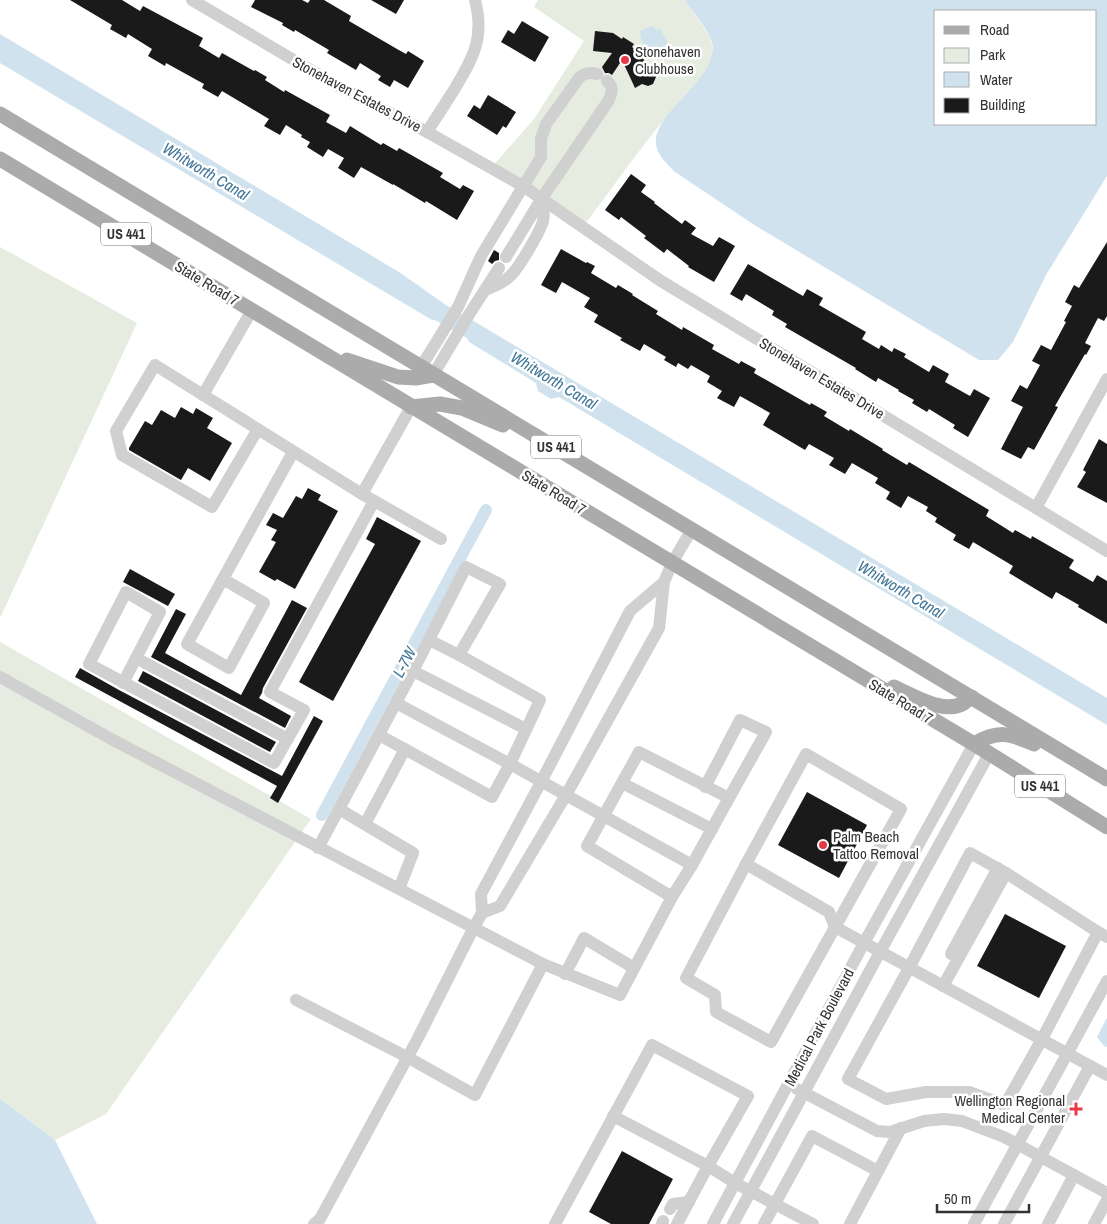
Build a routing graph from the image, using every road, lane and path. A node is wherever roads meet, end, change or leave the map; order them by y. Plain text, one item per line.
1 (192, 0) edge
2 (475, 0) edge
3 (0, 114) edge
4 (427, 132) junction
5 (541, 157) junction
6 (0, 159) edge
7 (561, 170) junction
8 (523, 186) junction
9 (542, 198) junction
10 (497, 229) junction
11 (515, 241) junction
12 (529, 249) junction
13 (485, 290) junction
14 (252, 310) junction
15 (464, 310) junction
16 (317, 349) junction
17 (427, 371) junction
18 (1107, 379) edge
19 (203, 395) junction
20 (411, 407) junction
21 (258, 430) junction
22 (549, 443) junction
23 (294, 452) junction
24 (362, 494) junction
25 (374, 501) junction
26 (1036, 508) junction
27 (692, 529) junction
28 (440, 538) dead end
29 (1107, 551) edge
30 (672, 563) junction
31 (223, 579) junction
32 (664, 582) junction
33 (429, 640) junction
34 (459, 655) junction
35 (136, 658) junction
36 (829, 658) junction
37 (413, 671) junction
38 (0, 677) edge
39 (123, 683) junction
40 (972, 697) junction
41 (396, 703) junction
42 (526, 729) junction
43 (379, 735) junction
44 (288, 739) junction
45 (974, 744) junction
46 (405, 749) junction
47 (989, 754) junction
48 (510, 764) junction
49 (1086, 766) junction
50 (1107, 778) edge
51 (542, 782) junction
52 (622, 783) junction
53 (705, 787) junction
54 (566, 795) junction
55 (729, 798) junction
56 (339, 809) junction
57 (603, 816) junction
58 (365, 824) junction
59 (1107, 828) edge
60 (712, 829) junction
61 (926, 830) junction
62 (942, 838) junction
63 (318, 848) junction
64 (746, 864) junction
65 (692, 865) junction
66 (1002, 870) junction
67 (400, 889) junction
68 (672, 897) junction
69 (482, 913) junction
70 (474, 927) junction
71 (835, 927) junction
72 (1103, 935) edge
73 (864, 943) junction
74 (880, 952) junction
75 (542, 964) junction
76 (634, 968) junction
77 (909, 968) junction
78 (565, 974) junction
79 (1107, 981) edge
80 (939, 984) junction
81 (296, 1000) dead end
82 (1042, 1039) junction
83 (1068, 1053) junction
84 (407, 1057) junction
85 (1090, 1066) junction
86 (1107, 1075) edge
87 (788, 1084) junction
88 (804, 1092) junction
89 (613, 1116) junction
90 (901, 1128) junction
91 (1018, 1144) junction
92 (1041, 1158) junction
93 (708, 1166) junction
94 (878, 1171) junction
95 (1074, 1175) junction
96 (735, 1183) junction
97 (751, 1191) junction
98 (1107, 1193) edge
99 (1107, 1200) edge
100 (689, 1202) junction
101 (775, 1204) junction
102 (670, 1209) dead end
103 (319, 1222) edge
104 (555, 1224) edge
105 (677, 1224) edge
106 (713, 1224) edge
107 (734, 1224) edge
108 (764, 1224) edge
109 (813, 1224) edge
110 (850, 1224) edge
111 (974, 1224) edge
112 (1004, 1224) edge
113 (1048, 1224) edge
114 (1094, 1224) edge

1 - 4 street, Stonehaven Estates Drive
2 - 4 street
3 - 17 main road, US 441
4 - 8 street, Stonehaven Estates Drive
5 - 7 street
5 - 7 street
5 - 8 street
6 - 14 main road, State Road 7 / US 441
7 - 9 street
8 - 9 street, Stonehaven Estates Drive
8 - 10 street
9 - 11 street
9 - 12 street
9 - 26 street, Stonehaven Estates Drive
10 - 11 street
10 - 15 street
11 - 12 street
11 - 13 street
12 - 13 street
13 - 15 street
14 - 16 main road, State Road 7 / US 441
14 - 19 street
15 - 17 street
15 - 17 street
16 - 17 main road
16 - 20 main road, State Road 7 / US 441
17 - 22 main road, US 441
18 - 26 street
19 - 21 street
19 - 21 street
20 - 22 main road
20 - 24 street
20 - 30 main road, State Road 7 / US 441
21 - 23 street
22 - 27 main road, US 441
23 - 24 street
23 - 31 street
24 - 25 street
25 - 28 street
25 - 44 street
26 - 29 street, Stonehaven Estates Drive
27 - 30 street
27 - 40 main road, US 441
30 - 32 street
30 - 36 main road, State Road 7 / US 441
31 - 31 street
32 - 51 street
32 - 54 street
33 - 34 street
33 - 34 street
33 - 37 street
34 - 42 street
35 - 39 street
35 - 39 street
35 - 44 street
36 - 40 main road
36 - 45 main road, State Road 7 / US 441
37 - 41 street
37 - 42 street
38 - 63 street
39 - 44 street
40 - 49 main road, US 441
41 - 43 street
41 - 48 street
42 - 48 street
43 - 46 street
43 - 56 street
45 - 47 main road, State Road 7 / US 441
45 - 49 main road
45 - 61 street, Medical Park Boulevard
46 - 48 street
46 - 58 street
47 - 59 main road, State Road 7 / US 441
47 - 62 street, Medical Park Boulevard
48 - 51 street
49 - 50 main road, US 441
51 - 54 street
51 - 69 street
52 - 53 street
52 - 57 street
52 - 60 street
53 - 55 street
53 - 55 street
54 - 57 street
54 - 69 street
55 - 60 street
56 - 58 street
56 - 63 street
57 - 65 street
57 - 68 street
58 - 67 street
60 - 65 street
61 - 62 street
61 - 73 street, Medical Park Boulevard
62 - 74 street, Medical Park Boulevard
63 - 67 street
64 - 71 street
64 - 71 street
64 - 71 street
65 - 68 street
66 - 72 street
66 - 77 street
66 - 80 street
67 - 70 street
68 - 76 street
69 - 70 street
70 - 75 street
70 - 84 street
71 - 73 street
72 - 82 street
73 - 74 street
73 - 87 street, Medical Park Boulevard
74 - 77 street
74 - 88 street, Medical Park Boulevard
75 - 78 street
75 - 84 street
76 - 78 street
76 - 78 street
77 - 80 street
77 - 82 street
79 - 83 street
80 - 82 street
81 - 84 street
82 - 83 street
83 - 85 street
83 - 91 street
84 - 103 street
85 - 86 street
85 - 92 street
87 - 88 street
87 - 96 street, Medical Park Boulevard
88 - 90 street
88 - 97 street, Medical Park Boulevard
89 - 93 street
89 - 93 street
89 - 104 street
90 - 91 street
90 - 94 street
91 - 92 street
91 - 111 street
92 - 95 street
92 - 112 street
93 - 96 street
93 - 100 street
94 - 101 street
94 - 110 street
95 - 98 street
95 - 113 street
96 - 97 street
96 - 106 street, Medical Park Boulevard
97 - 101 street
97 - 107 street, Medical Park Boulevard
99 - 114 street
100 - 102 street
100 - 105 street
101 - 108 street
101 - 109 street

